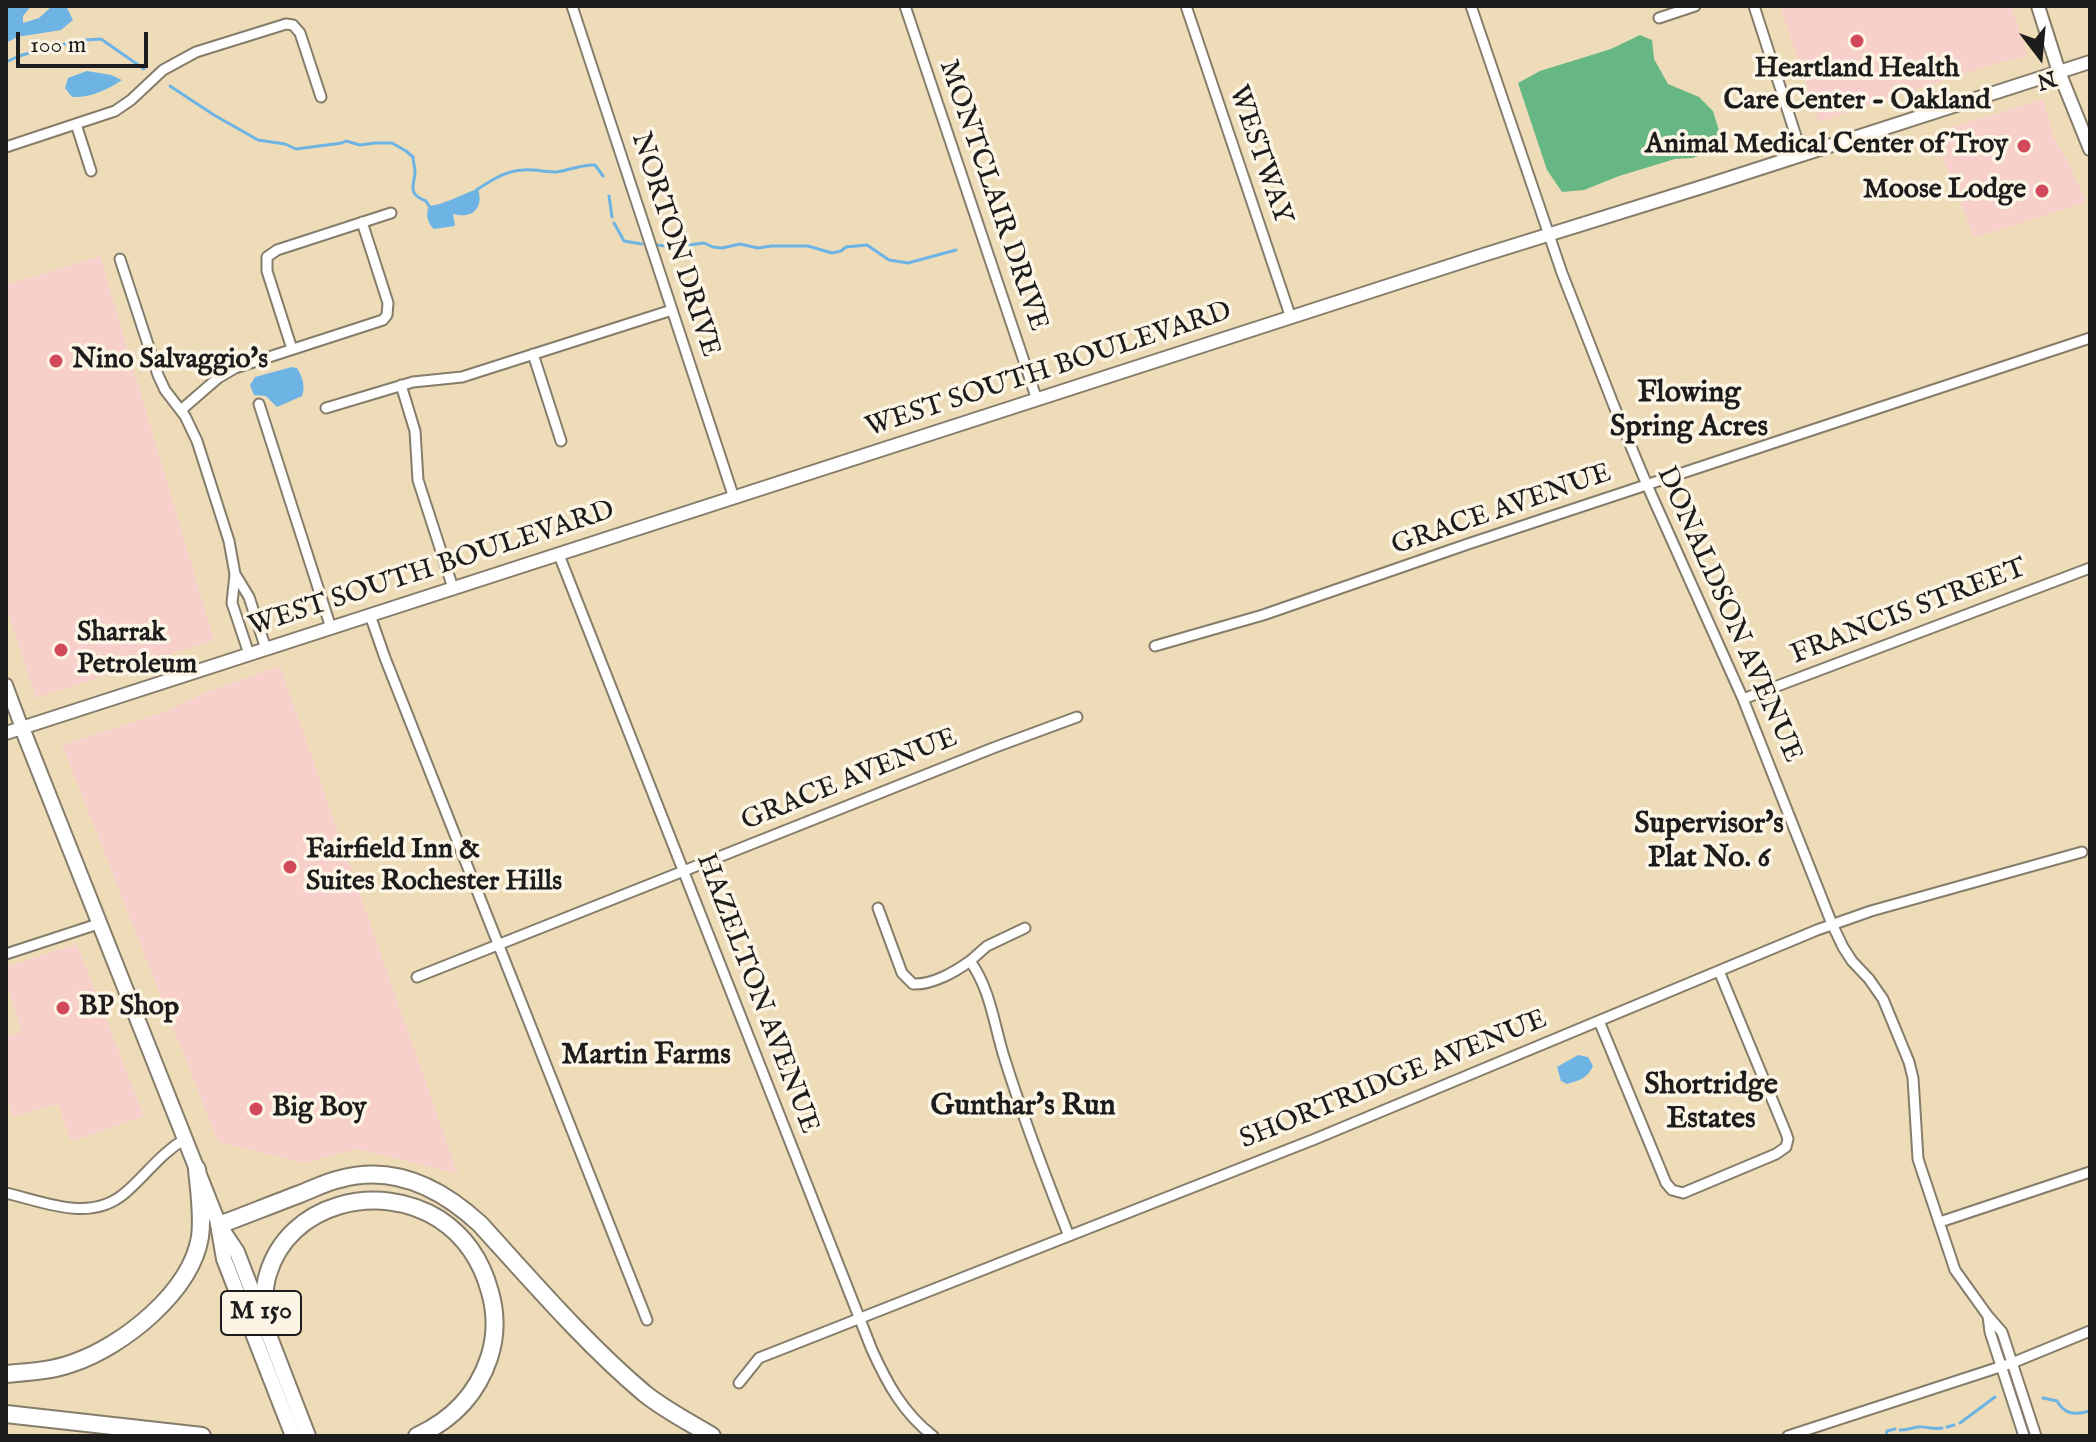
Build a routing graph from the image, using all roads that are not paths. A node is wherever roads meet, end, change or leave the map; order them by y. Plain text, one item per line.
1 (572, 6) edge
2 (905, 6) edge
3 (1186, 6) edge
4 (1471, 6) edge
5 (1695, 6) edge
6 (1754, 6) edge
7 (2038, 6) edge
8 (1659, 18) dead end
9 (2090, 62) edge
10 (2059, 72) junction
11 (321, 97) dead end
12 (76, 124) junction
13 (6, 147) edge
14 (2090, 149) edge
15 (1802, 155) junction
16 (91, 171) dead end
17 (391, 213) dead end
18 (362, 222) junction
19 (1549, 235) junction
20 (120, 259) dead end
21 (672, 310) junction
22 (1291, 318) junction
23 (2090, 338) edge
24 (292, 349) junction
25 (533, 354) junction
26 (401, 385) junction
27 (1037, 400) junction
28 (259, 404) dead end
29 (326, 408) dead end
30 (181, 410) junction
31 (561, 441) dead end
32 (1647, 485) junction
33 (734, 498) junction
34 (559, 555) junction
35 (2090, 568) edge
36 (235, 574) junction
37 (453, 588) junction
38 (370, 615) junction
39 (331, 628) junction
40 (1155, 646) dead end
41 (266, 649) junction
42 (249, 654) junction
43 (6, 685) edge
44 (1743, 699) junction
45 (1077, 717) dead end
46 (22, 728) junction
47 (6, 733) edge
48 (2082, 852) dead end
49 (684, 871) junction
50 (878, 908) dead end
51 (101, 923) junction
52 (1832, 924) junction
53 (1025, 928) dead end
54 (499, 944) junction
55 (6, 954) edge
56 (970, 961) junction
57 (1719, 971) junction
58 (417, 977) dead end
59 (1599, 1021) junction
60 (185, 1139) junction
61 (197, 1169) junction
62 (2090, 1172) edge
63 (6, 1193) edge
64 (1940, 1222) junction
65 (219, 1225) junction
66 (1069, 1236) junction
67 (1988, 1316) junction
68 (860, 1319) junction
69 (647, 1320) dead end
70 (265, 1323) junction
71 (2090, 1331) edge
72 (2012, 1363) junction
73 (2001, 1366) junction
74 (6, 1374) edge
75 (739, 1383) dead end
76 (6, 1414) edge
77 (202, 1436) edge
78 (293, 1436) edge
79 (308, 1436) edge
80 (417, 1436) edge
81 (712, 1436) edge
82 (933, 1436) edge
83 (1788, 1436) edge
84 (2024, 1436) edge
85 (2036, 1436) edge

1 - 21 street, NORTON DRIVE
2 - 27 street, MONTCLAIR DRIVE
3 - 22 street, WESTWAY
4 - 19 street, DONALDSON AVENUE
5 - 8 street
6 - 15 street
7 - 10 street
9 - 10 street, WEST SOUTH BOULEVARD
10 - 14 street
10 - 15 street, WEST SOUTH BOULEVARD
11 - 12 street
12 - 13 street
12 - 16 street
15 - 19 street, WEST SOUTH BOULEVARD
17 - 18 street
18 - 24 street
18 - 24 street
19 - 22 street, WEST SOUTH BOULEVARD
19 - 32 street, DONALDSON AVENUE
20 - 30 street
21 - 25 street
21 - 33 street, NORTON DRIVE
22 - 27 street, WEST SOUTH BOULEVARD
23 - 32 street, GRACE AVENUE
24 - 30 street
25 - 26 street
25 - 31 street
26 - 29 street
26 - 37 street
27 - 33 street, WEST SOUTH BOULEVARD
28 - 39 street
30 - 36 street
32 - 40 street, GRACE AVENUE
32 - 44 street, DONALDSON AVENUE
33 - 34 street, WEST SOUTH BOULEVARD
34 - 37 street, WEST SOUTH BOULEVARD
34 - 49 street, HAZELTON AVENUE
35 - 44 street, FRANCIS STREET
36 - 41 street
36 - 42 street
37 - 38 street, WEST SOUTH BOULEVARD
38 - 39 street, WEST SOUTH BOULEVARD
38 - 54 street
39 - 41 street, WEST SOUTH BOULEVARD
41 - 42 street, WEST SOUTH BOULEVARD
42 - 46 street, WEST SOUTH BOULEVARD
43 - 46 street
44 - 52 street, DONALDSON AVENUE
45 - 49 street, GRACE AVENUE
46 - 47 street, WEST SOUTH BOULEVARD
46 - 51 main road
48 - 52 street, SHORTRIDGE AVENUE
49 - 54 street, GRACE AVENUE
49 - 68 street, HAZELTON AVENUE
50 - 56 street
51 - 55 street
51 - 60 main road
52 - 57 street, SHORTRIDGE AVENUE
52 - 64 street, DONALDSON AVENUE
53 - 56 street
54 - 58 street, GRACE AVENUE
54 - 69 street
56 - 66 street
57 - 59 street, SHORTRIDGE AVENUE
57 - 59 street
59 - 66 street, SHORTRIDGE AVENUE
60 - 61 main road
60 - 63 street
61 - 65 main road
61 - 74 highway
62 - 64 street
64 - 67 street, DONALDSON AVENUE
65 - 70 main road, M 150
65 - 78 main road, M 150
65 - 81 highway
66 - 68 street, SHORTRIDGE AVENUE
67 - 72 street, DONALDSON AVENUE
67 - 73 street
68 - 75 street, SHORTRIDGE AVENUE
68 - 82 street, HAZELTON AVENUE
70 - 79 main road, M 150
70 - 80 highway
71 - 72 street
72 - 73 street
72 - 85 street, DONALDSON AVENUE
73 - 83 street
73 - 84 street
76 - 77 highway

